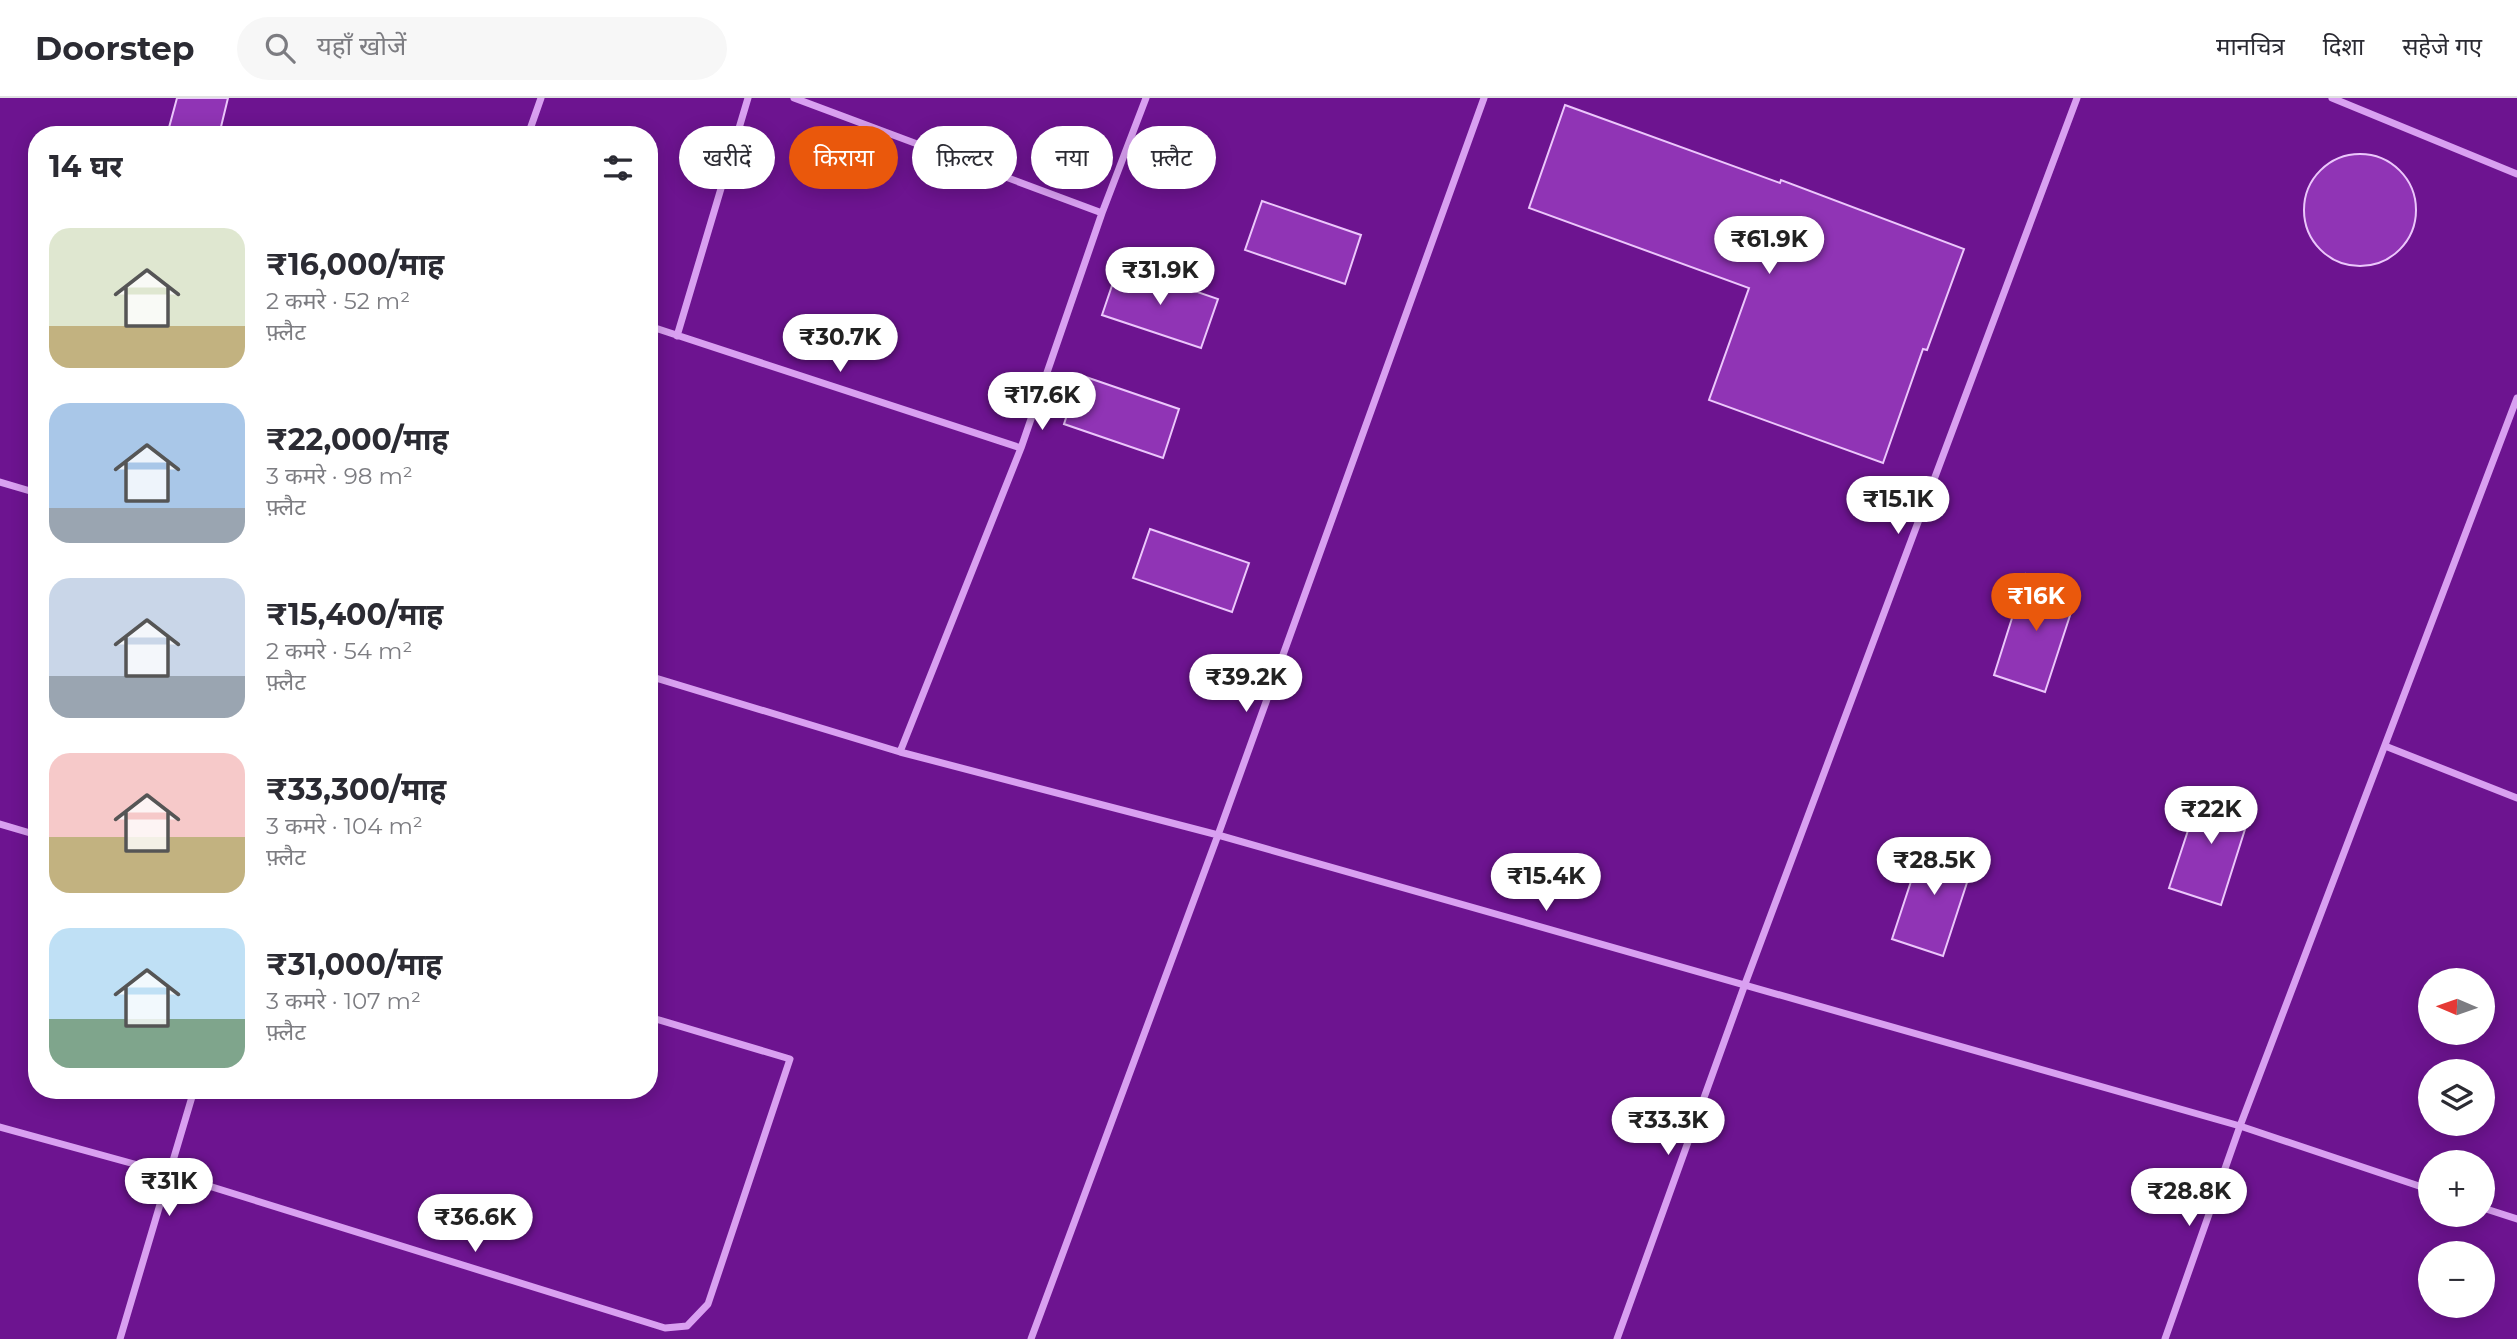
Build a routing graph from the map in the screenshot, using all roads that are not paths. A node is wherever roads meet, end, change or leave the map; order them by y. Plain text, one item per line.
1 (541, 98) edge
2 (748, 98) edge
3 (794, 98) edge
4 (1146, 98) edge
5 (1483, 98) edge
6 (2077, 98) edge
7 (2332, 98) edge
8 (531, 126) edge
9 (2517, 174) edge
10 (1102, 213) junction
11 (658, 329) edge
12 (677, 336) junction
13 (2517, 398) edge
14 (1021, 448) junction
15 (0, 482) edge
16 (28, 490) edge
17 (658, 679) edge
18 (2385, 747) junction
19 (900, 752) junction
20 (2517, 798) edge
21 (0, 824) edge
22 (28, 832) edge
23 (1218, 835) junction
24 (1745, 984) junction
25 (658, 1020) edge
26 (191, 1099) edge
27 (0, 1126) edge
28 (2240, 1126) junction
29 (167, 1173) junction
30 (2418, 1186) edge
31 (2495, 1212) edge
32 (2517, 1219) edge
33 (120, 1339) edge
34 (1031, 1339) edge
35 (1617, 1339) edge
36 (2165, 1339) edge

1 - 8 street
2 - 12 street
3 - 10 street
4 - 10 street
5 - 23 street
6 - 24 street
7 - 9 street
10 - 14 street
11 - 12 street
12 - 14 street
13 - 18 street
14 - 19 street
15 - 16 street
17 - 19 street
18 - 20 street
18 - 28 street
19 - 23 street
21 - 22 street
23 - 24 street
23 - 34 street
24 - 28 street
24 - 35 street
25 - 29 street
26 - 29 street
27 - 29 street
28 - 30 street
28 - 36 street
29 - 33 street
31 - 32 street

